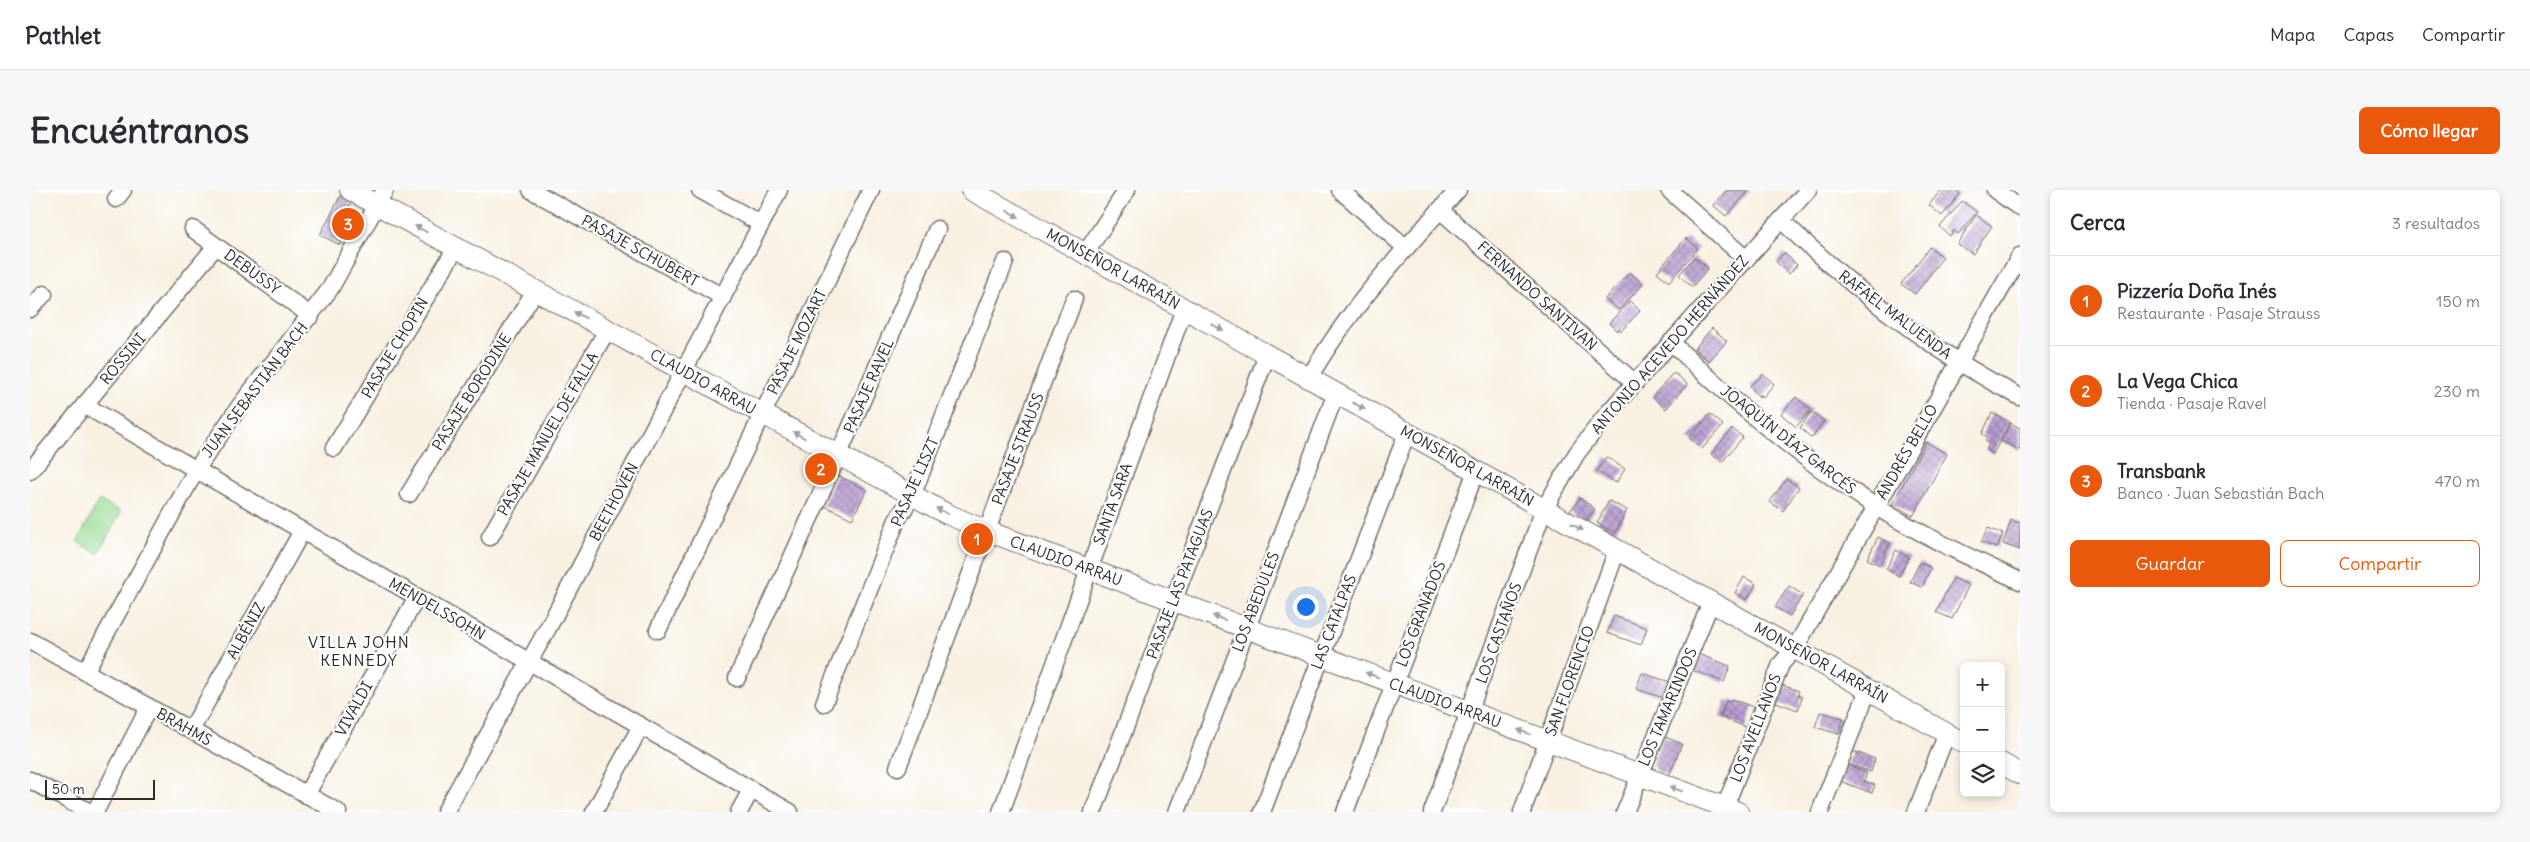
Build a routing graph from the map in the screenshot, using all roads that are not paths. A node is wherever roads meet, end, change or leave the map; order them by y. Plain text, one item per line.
1 (350, 190) edge
2 (531, 190) edge
3 (700, 190) edge
4 (778, 190) edge
5 (871, 190) edge
6 (971, 190) edge
7 (1127, 190) edge
8 (1340, 190) edge
9 (1458, 190) edge
10 (1669, 190) edge
11 (1808, 190) edge
12 (1996, 190) edge
13 (381, 197) edge
14 (2020, 208) edge
15 (1440, 210) junction
16 (1781, 220) junction
17 (761, 224) junction
18 (193, 229) dead end
19 (937, 229) dead end
20 (216, 246) junction
21 (456, 248) junction
22 (1406, 248) junction
23 (1085, 254) junction
24 (2020, 256) edge
25 (1746, 259) junction
26 (1005, 262) dead end
27 (535, 291) junction
28 (44, 294) dead end
29 (723, 297) junction
30 (1074, 299) dead end
31 (30, 309) edge
32 (1184, 309) junction
33 (311, 316) junction
34 (607, 330) junction
35 (1671, 342) junction
36 (1267, 355) junction
37 (1958, 363) junction
38 (684, 372) junction
39 (1309, 378) junction
40 (1635, 383) junction
41 (1336, 393) junction
42 (2020, 397) edge
43 (84, 405) junction
44 (762, 414) junction
45 (1407, 433) junction
46 (334, 448) dead end
47 (838, 456) junction
48 (31, 469) edge
49 (196, 470) junction
50 (1476, 472) junction
51 (408, 494) dead end
52 (912, 496) junction
53 (1876, 506) junction
54 (1544, 509) junction
55 (302, 531) junction
56 (987, 531) junction
57 (490, 537) dead end
58 (1617, 550) junction
59 (1090, 570) junction
60 (2020, 580) edge
61 (417, 597) junction
62 (1174, 601) junction
63 (1711, 602) junction
64 (1246, 628) junction
65 (658, 630) dead end
66 (30, 641) edge
67 (1795, 648) junction
68 (1321, 656) junction
69 (529, 662) junction
70 (85, 672) junction
71 (737, 678) dead end
72 (1394, 683) junction
73 (1868, 690) junction
74 (824, 703) dead end
75 (149, 707) junction
76 (1470, 712) junction
77 (641, 726) junction
78 (191, 730) junction
79 (1955, 738) edge
80 (1548, 741) junction
81 (2005, 766) edge
82 (898, 767) dead end
83 (2020, 774) edge
84 (1639, 775) junction
85 (30, 780) edge
86 (752, 790) junction
87 (306, 795) junction
88 (1729, 810) edge
89 (90, 812) edge
90 (95, 812) edge
91 (338, 812) edge
92 (445, 812) edge
93 (594, 812) edge
94 (739, 812) edge
95 (790, 812) edge
96 (1001, 812) edge
97 (1093, 812) edge
98 (1177, 812) edge
99 (1262, 812) edge
100 (1345, 812) edge
101 (1432, 812) edge
102 (1522, 812) edge
103 (1625, 812) edge
104 (1820, 812) edge
105 (1916, 812) edge

1 - 13 street, CLAUDIO ARRAU
2 - 29 street, PASAJE SCHUBERT
3 - 17 street
4 - 17 street, BEETHOVEN
5 - 44 street, PASAJE MOZART
6 -> 23 street, MONSEÑOR LARRAÍN
7 - 23 street
8 - 22 street
9 - 15 street
10 - 25 street
11 - 16 street, ANTONIO ACEVEDO HERNÁNDEZ
12 - 14 street
21 -> 13 street, CLAUDIO ARRAU
13 - 33 street, JUAN SEBASTIÁN BACH
15 - 22 street
15 - 40 street, FERNANDO SANTIVAN
16 - 25 street, ANTONIO ACEVEDO HERNÁNDEZ
16 - 37 street, RAFAEL MALUENDA
17 - 29 street, BEETHOVEN
18 - 20 street, DEBUSSY
19 - 47 street, PASAJE RAVEL
20 - 33 street, DEBUSSY
20 - 43 street, ROSSINI
21 - 27 street, CLAUDIO ARRAU
21 - 46 street, PASAJE CHOPIN
22 - 39 street
23 - 32 street, MONSEÑOR LARRAÍN
24 - 37 street, ANDRÉS BELLO
25 - 35 street, ANTONIO ACEVEDO HERNÁNDEZ
26 - 52 street, PASAJE LISZT
34 -> 27 street, CLAUDIO ARRAU
27 - 51 street, PASAJE BORODINE
28 - 31 street
29 - 38 street, BEETHOVEN
30 - 56 street, PASAJE STRAUSS
32 -> 36 street, MONSEÑOR LARRAÍN
32 - 59 street, SANTA SARA
33 - 49 street, JUAN SEBASTIÁN BACH
34 - 38 street, CLAUDIO ARRAU
34 - 57 street, PASAJE MANUEL DE FALLA
35 - 40 street, ANTONIO ACEVEDO HERNÁNDEZ
35 - 53 street, JOAQUÍN DÍAZ GARCÉS
36 - 39 street, MONSEÑOR LARRAÍN
36 - 62 street, PASAJE LAS PATAGUAS
37 - 42 street, RAFAEL MALUENDA
37 - 53 street, ANDRÉS BELLO
38 - 44 street, CLAUDIO ARRAU
38 - 69 street, BEETHOVEN
39 - 41 street, MONSEÑOR LARRAÍN
40 - 54 street, ANTONIO ACEVEDO HERNÁNDEZ
41 -> 45 street, MONSEÑOR LARRAÍN
41 - 64 street, LOS ABEDULES
43 - 48 street, ROSSINI
43 - 49 street, MENDELSSOHN
47 -> 44 street, CLAUDIO ARRAU
44 - 65 street, PASAJE MOZART
45 - 50 street, MONSEÑOR LARRAÍN
45 - 68 street, LAS CATALPAS
47 - 52 street, CLAUDIO ARRAU
47 - 71 street, PASAJE RAVEL
49 - 55 street, MENDELSSOHN
49 - 70 street, JUAN SEBASTIÁN BACH
50 - 54 street, MONSEÑOR LARRAÍN
50 - 72 street, LOS GRANADOS
56 -> 52 street, CLAUDIO ARRAU
52 - 74 street, PASAJE LISZT
53 - 60 street, JOAQUÍN DÍAZ GARCÉS
53 - 67 street, ANDRÉS BELLO
54 -> 58 street, MONSEÑOR LARRAÍN
54 - 76 street, LOS CASTAÑOS
55 - 61 street, MENDELSSOHN
55 - 78 street, ALBÉNIZ
56 - 59 street, CLAUDIO ARRAU
56 - 82 street, PASAJE STRAUSS
58 - 63 street, MONSEÑOR LARRAÍN
58 - 80 street, SAN FLORENCIO
59 - 62 street, CLAUDIO ARRAU
59 - 96 street, SANTA SARA
61 - 69 street, MENDELSSOHN
61 - 87 street, VIVALDI
64 -> 62 street, CLAUDIO ARRAU
62 - 97 street, PASAJE LAS PATAGUAS
63 - 67 street, MONSEÑOR LARRAÍN
63 - 84 street, LOS TAMARINDOS
64 - 68 street, CLAUDIO ARRAU
64 - 98 street, LOS ABEDULES
66 - 70 street, BRAHMS
67 - 73 street, MONSEÑOR LARRAÍN
67 - 88 street, LOS AVELLANOS
72 -> 68 street, CLAUDIO ARRAU
68 - 99 street, LAS CATALPAS
69 - 77 street, MENDELSSOHN
69 - 92 street, BEETHOVEN
70 - 75 street, BRAHMS
72 - 76 street, CLAUDIO ARRAU
72 - 100 street, LOS GRANADOS
73 - 79 street, MONSEÑOR LARRAÍN
73 - 104 street
75 - 78 street, BRAHMS
75 - 90 street
80 -> 76 street, CLAUDIO ARRAU
76 - 101 street, LOS CASTAÑOS
77 - 86 street, MENDELSSOHN
77 - 93 street
78 - 87 street, BRAHMS
79 - 105 street
80 - 84 street, CLAUDIO ARRAU
80 - 102 street, SAN FLORENCIO
81 - 83 street
88 -> 84 street, CLAUDIO ARRAU
84 - 103 street, LOS TAMARINDOS
85 - 89 street
86 - 94 street
86 - 95 street, MENDELSSOHN
87 - 91 street, BRAHMS

